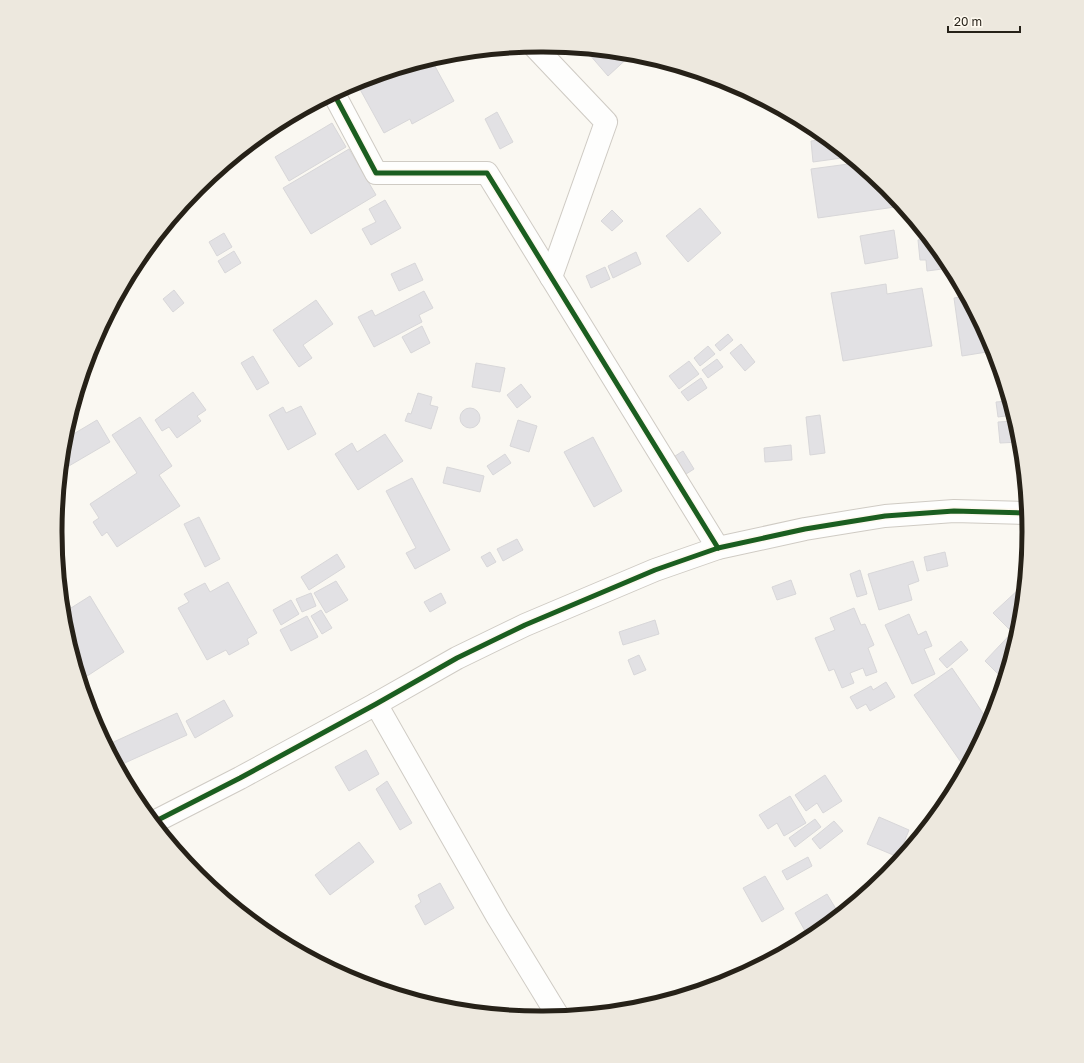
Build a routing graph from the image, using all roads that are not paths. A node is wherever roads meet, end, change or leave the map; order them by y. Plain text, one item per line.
1 (540, 52) edge
2 (336, 98) edge
3 (551, 277) junction
4 (1021, 513) edge
5 (718, 548) junction
6 (376, 704) junction
7 (159, 819) edge
8 (555, 1011) edge

1 - 3 street
2 - 3 street
3 - 5 street
4 - 5 street
5 - 6 street
6 - 7 street
6 - 8 street

